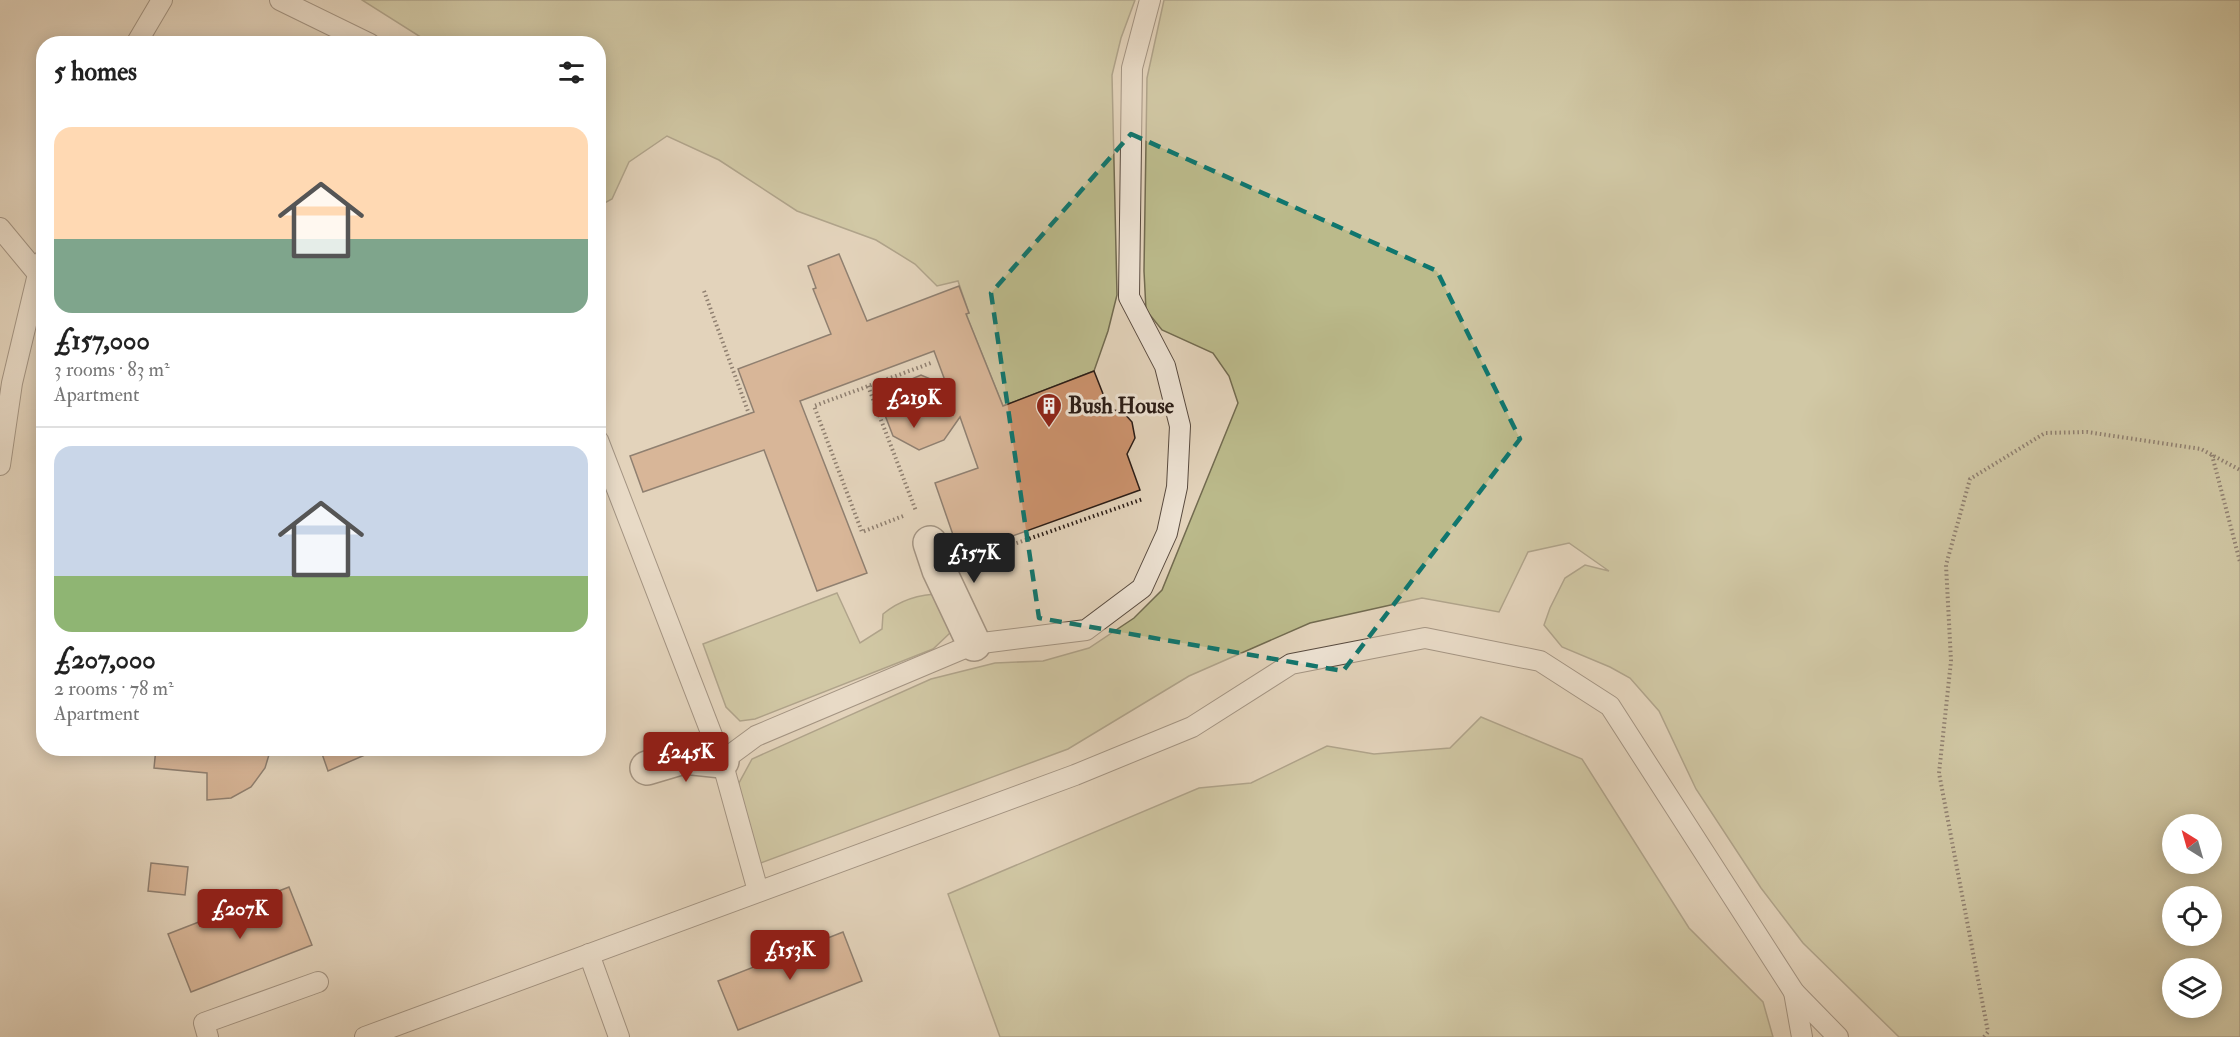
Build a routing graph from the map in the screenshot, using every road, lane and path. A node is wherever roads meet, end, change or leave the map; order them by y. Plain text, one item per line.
1 (162, 0) edge
2 (280, 0) edge
3 (1150, 0) edge
4 (141, 36) edge
5 (354, 36) edge
6 (0, 228) edge
7 (36, 261) edge
8 (36, 286) edge
9 (704, 291) dead end
10 (931, 363) dead end
11 (868, 386) junction
12 (749, 414) dead end
13 (2212, 455) junction
14 (606, 462) edge
15 (0, 465) edge
16 (2240, 470) edge
17 (1177, 487) junction
18 (916, 511) junction
19 (934, 557) junction
20 (2240, 562) edge
21 (974, 644) junction
22 (722, 761) junction
23 (647, 768) dead end
24 (758, 891) junction
25 (589, 954) junction
26 (318, 982) dead end
27 (1794, 992) junction
28 (208, 1037) edge
29 (365, 1037) edge
30 (619, 1037) edge
31 (1802, 1037) edge
32 (1838, 1037) edge
33 (1984, 1037) edge

1 - 4 lane
2 - 5 lane
3 - 17 lane
6 - 7 lane
8 - 15 lane
9 - 12 path
10 - 11 path
11 - 18 path
11 - 18 path
13 - 16 path
13 - 20 path
13 - 33 path
14 - 22 lane
17 - 19 path
17 - 21 lane
18 - 19 path
19 - 21 street
21 - 22 lane
22 - 23 street
22 - 24 lane
24 - 25 lane
24 - 27 lane
25 - 29 lane
25 - 30 lane
26 - 28 lane
27 - 31 lane
27 - 32 lane

